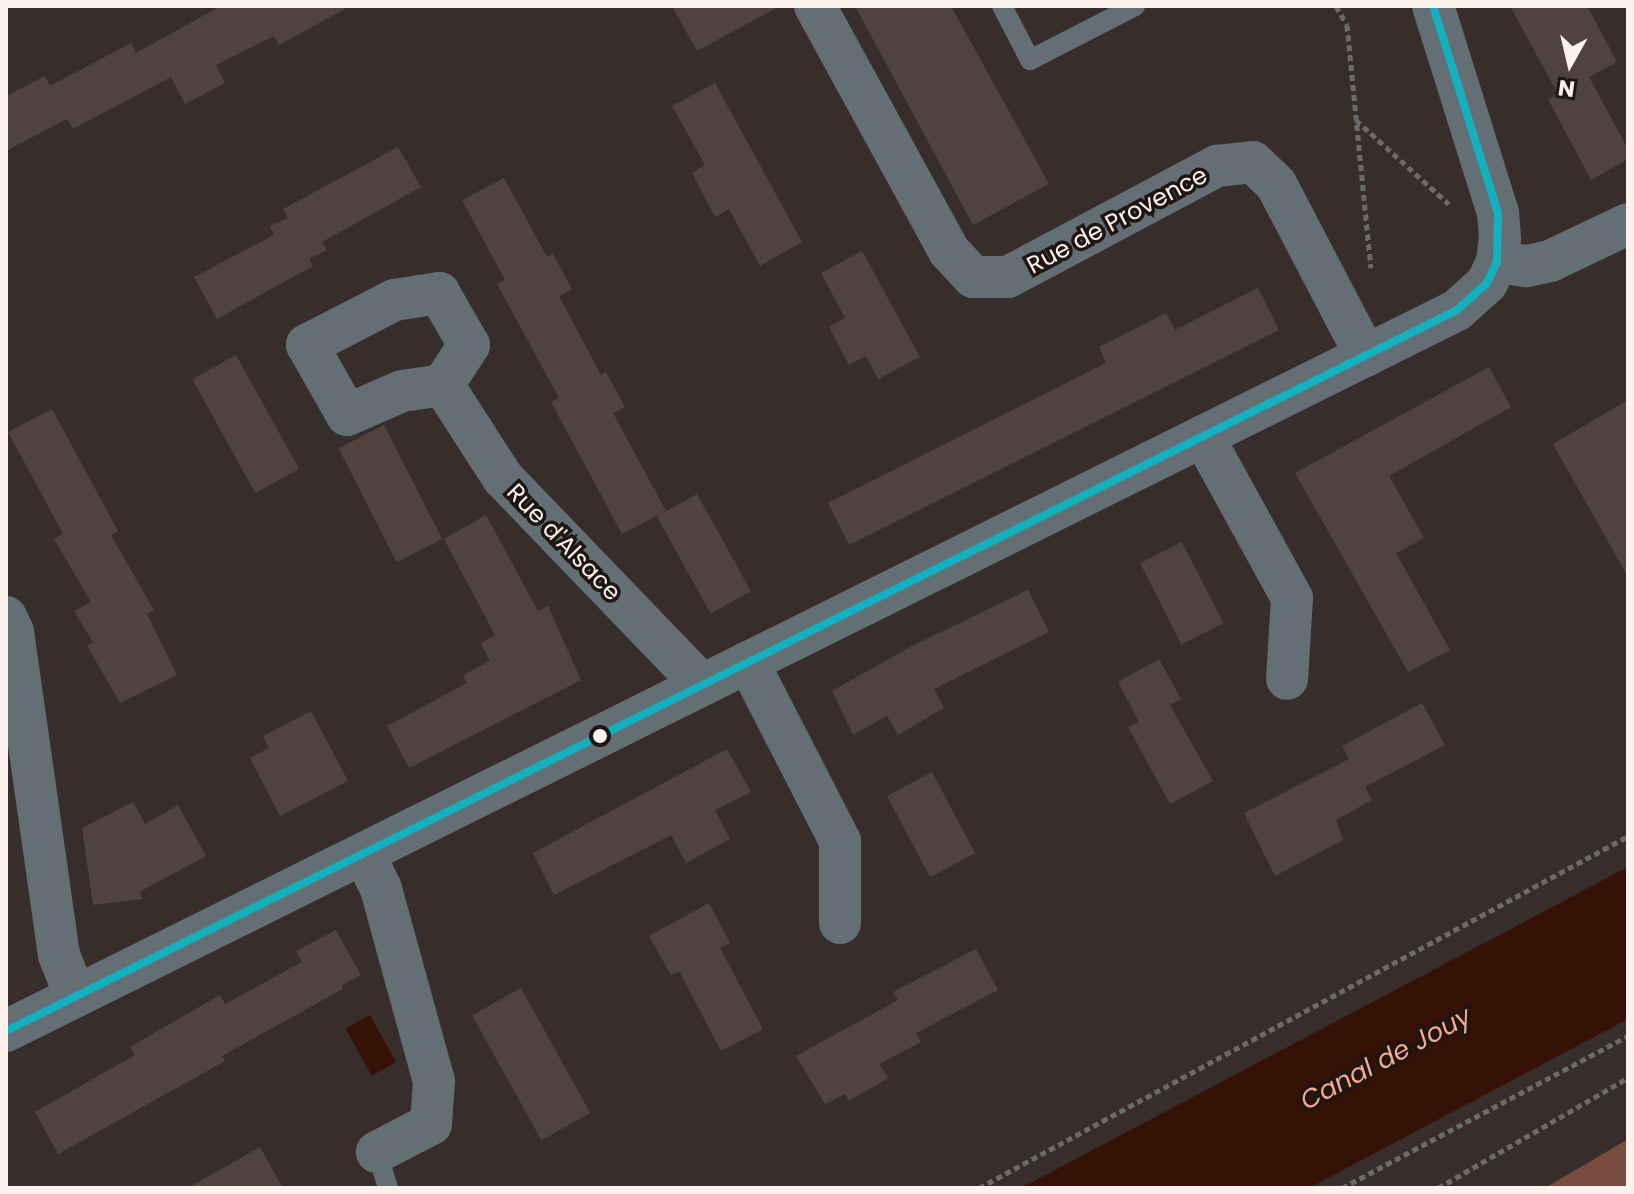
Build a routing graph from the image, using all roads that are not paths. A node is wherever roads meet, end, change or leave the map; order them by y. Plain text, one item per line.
1 (815, 6) edge
2 (1002, 6) edge
3 (1135, 6) edge
4 (1433, 6) edge
5 (1628, 224) edge
6 (1497, 262) junction
7 (1366, 356) junction
8 (443, 385) dead end
9 (1203, 436) junction
10 (6, 617) edge
11 (748, 662) junction
12 (1287, 679) dead end
13 (702, 685) junction
14 (364, 854) junction
15 (840, 923) dead end
16 (75, 996) junction
17 (6, 1031) edge
18 (382, 1170) edge

1 - 7 street, Rue de Provence
2 - 3 lane
4 - 6 street
5 - 6 street
6 - 7 street
7 - 9 street
8 - 13 street, Rue d'Alsace
9 - 11 street
9 - 12 street
10 - 16 street
11 - 13 street
11 - 15 street
13 - 14 street
14 - 16 street
14 - 18 street
16 - 17 street

